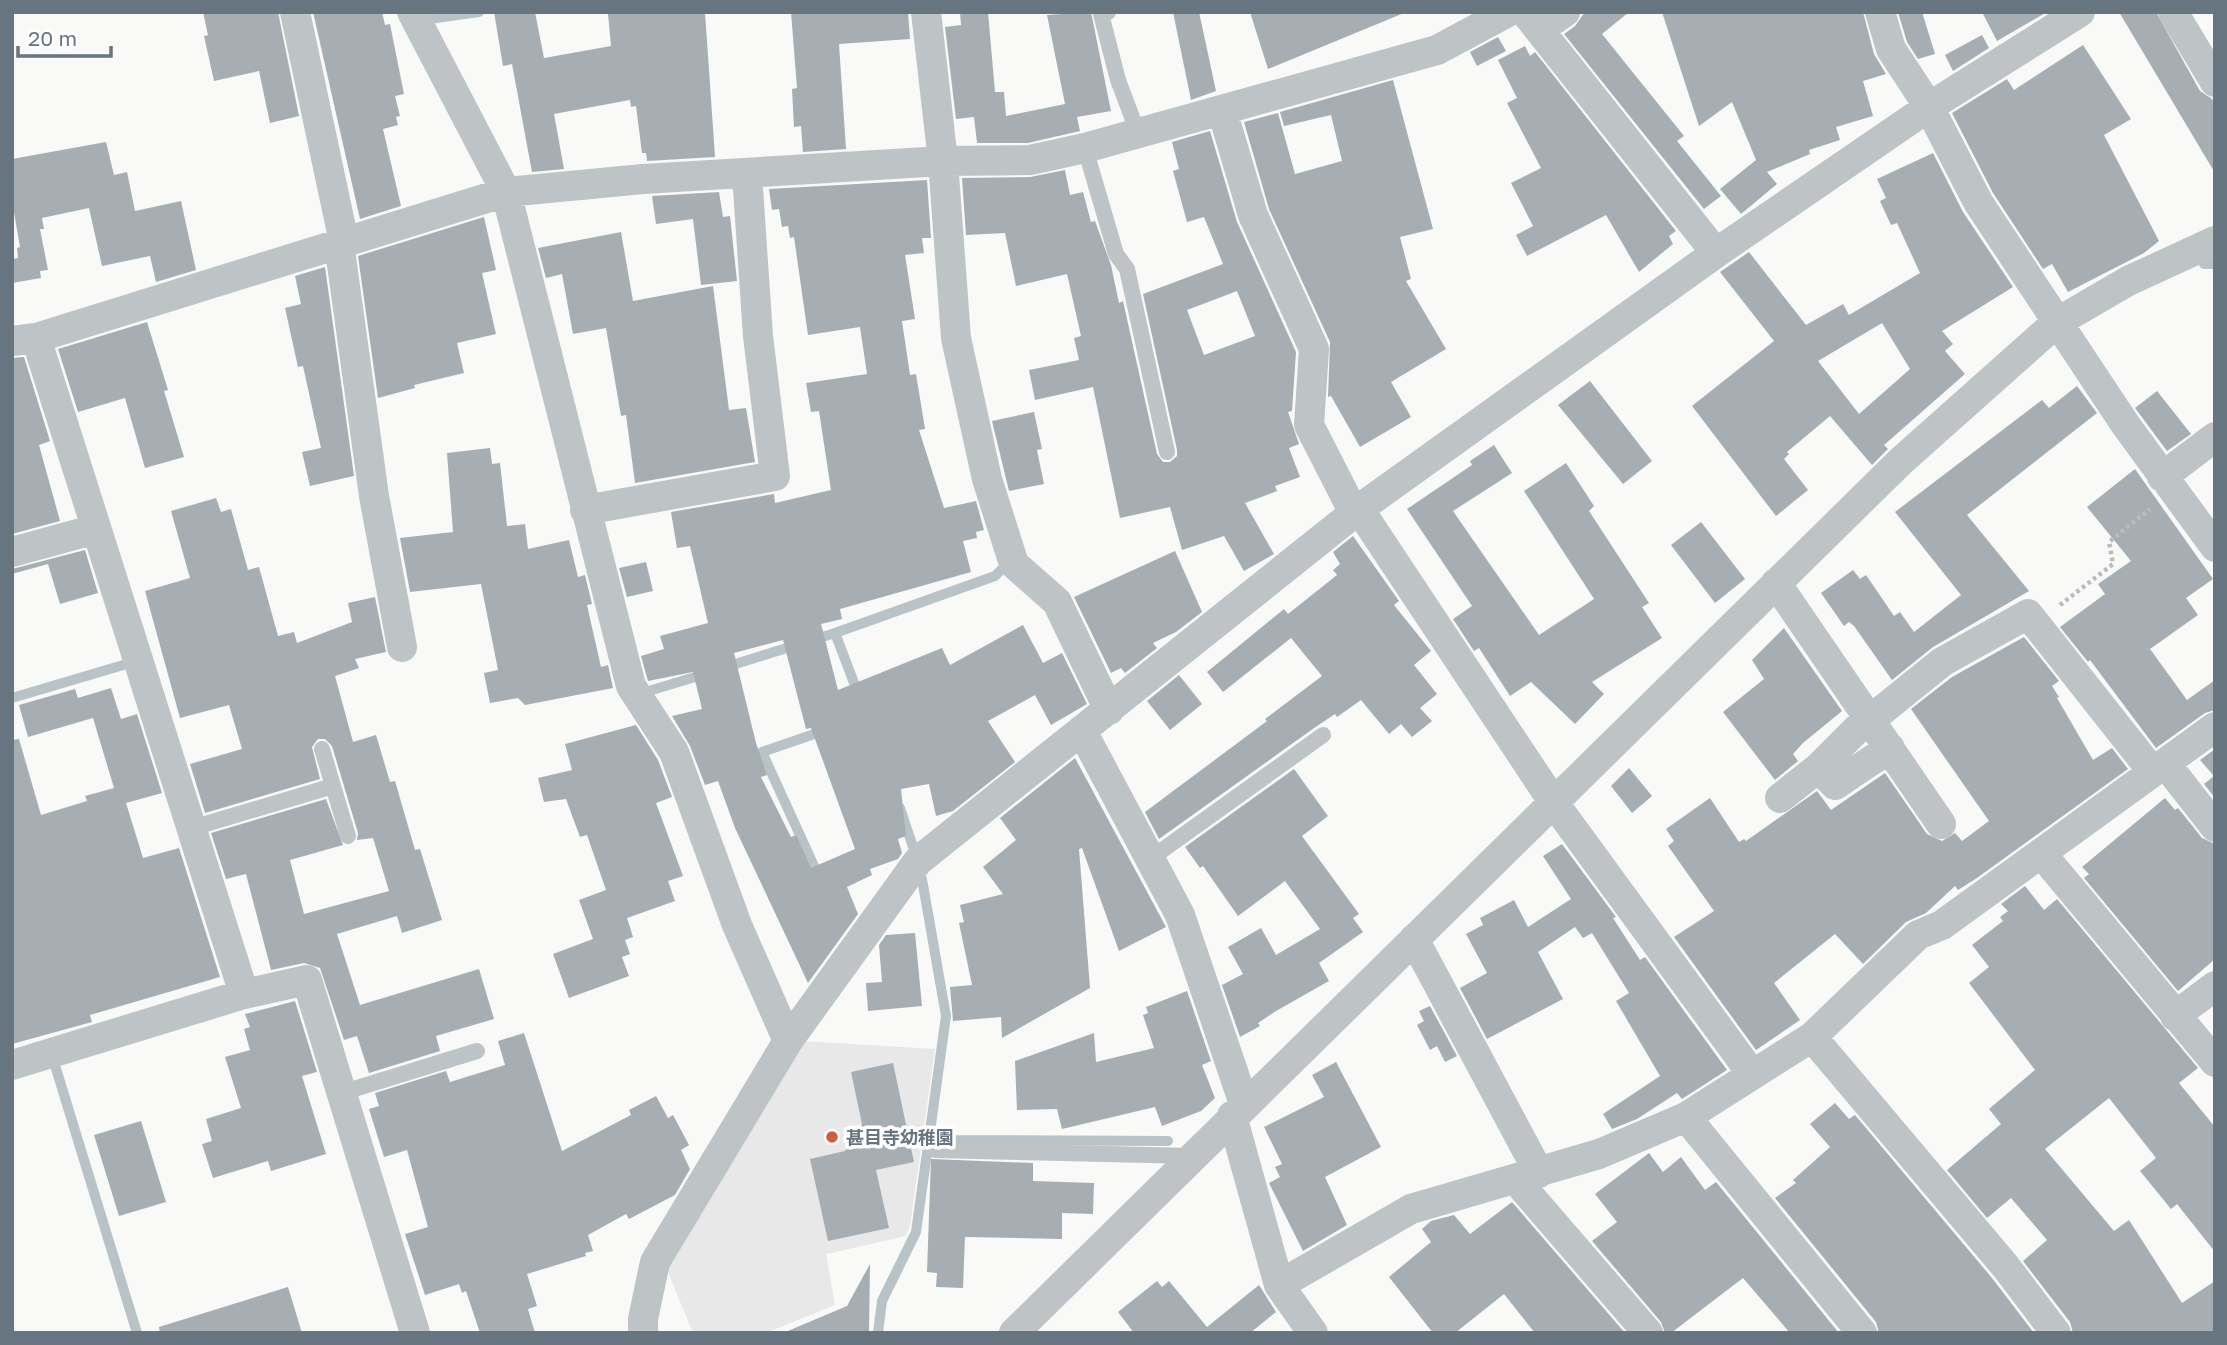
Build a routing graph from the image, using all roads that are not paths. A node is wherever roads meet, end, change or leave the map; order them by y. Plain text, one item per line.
1 (295, 12) edge
2 (411, 12) edge
3 (926, 12) edge
4 (1108, 12) edge
5 (1508, 12) edge
6 (1565, 12) edge
7 (1880, 12) edge
8 (2080, 12) edge
9 (2173, 12) edge
10 (1532, 21) edge
11 (2215, 82) edge
12 (1929, 107) junction
13 (1222, 110) junction
14 (1138, 133) junction
15 (1085, 148) junction
16 (943, 161) junction
17 (747, 174) junction
18 (506, 192) junction
19 (2215, 241) edge
20 (342, 243) junction
21 (1716, 253) junction
22 (2056, 323) junction
23 (24, 340) edge
24 (2215, 437) edge
25 (1167, 452) dead end
26 (2167, 484) junction
27 (585, 510) junction
28 (1356, 511) junction
29 (96, 528) junction
30 (2215, 547) edge
31 (12, 552) edge
32 (1776, 583) junction
33 (402, 647) dead end
34 (1109, 710) junction
35 (1869, 717) junction
36 (2215, 727) edge
37 (1082, 731) junction
38 (1323, 735) dead end
39 (1890, 748) junction
40 (322, 750) dead end
41 (2159, 767) junction
42 (1818, 768) junction
43 (333, 786) junction
44 (1780, 798) dead end
45 (1555, 803) junction
46 (1941, 824) dead end
47 (2215, 827) edge
48 (192, 828) junction
49 (348, 836) dead end
50 (2041, 853) junction
51 (1150, 859) junction
52 (1414, 939) junction
53 (2215, 986) edge
54 (244, 994) junction
55 (2175, 1016) junction
56 (1812, 1037) junction
57 (788, 1041) junction
58 (477, 1051) dead end
59 (2215, 1062) edge
60 (12, 1065) edge
61 (1752, 1074) junction
62 (341, 1093) junction
63 (1238, 1110) junction
64 (1686, 1117) junction
65 (936, 1150) dead end
66 (1193, 1156) junction
67 (1528, 1176) junction
68 (1279, 1285) junction
69 (415, 1333) edge
70 (643, 1333) edge
71 (1014, 1333) edge
72 (1313, 1333) edge
73 (1648, 1333) edge
74 (1862, 1333) edge
75 (2056, 1333) edge

1 - 20 street
2 - 18 street
3 - 16 street
4 - 14 lane
5 - 13 street
6 - 10 street
7 - 12 street
8 - 12 street
9 - 11 street
10 - 21 street
12 - 21 street
12 - 22 street
13 - 14 street
13 - 28 street
14 - 15 street
15 - 16 street
15 - 25 lane
16 - 17 street
16 - 34 street
17 - 18 street
17 - 27 street
18 - 20 street
18 - 27 street
19 - 22 street
20 - 23 street
20 - 33 street
21 - 28 street
22 - 26 street
22 - 32 street
23 - 29 street
24 - 26 street
26 - 30 street
27 - 57 street
28 - 34 street
28 - 45 street
29 - 31 street
29 - 48 street
32 - 35 street
32 - 45 street
34 - 37 street
35 - 39 street
35 - 41 street
35 - 42 street
36 - 41 street
37 - 51 street
37 - 57 street
38 - 51 lane
39 - 42 street
39 - 46 street
40 - 43 lane
41 - 47 street
41 - 50 street
42 - 44 street
43 - 48 lane
43 - 49 lane
45 - 52 street
45 - 61 street
48 - 54 street
50 - 55 street
50 - 56 street
51 - 63 street
52 - 63 street
52 - 67 street
53 - 55 street
54 - 60 street
54 - 62 street
55 - 59 street
56 - 61 street
56 - 75 street
57 - 70 street
58 - 62 lane
61 - 64 street
62 - 69 street
63 - 66 street
63 - 68 street
64 - 67 street
64 - 74 street
65 - 66 lane
66 - 71 street
67 - 68 street
67 - 73 street
68 - 72 street

